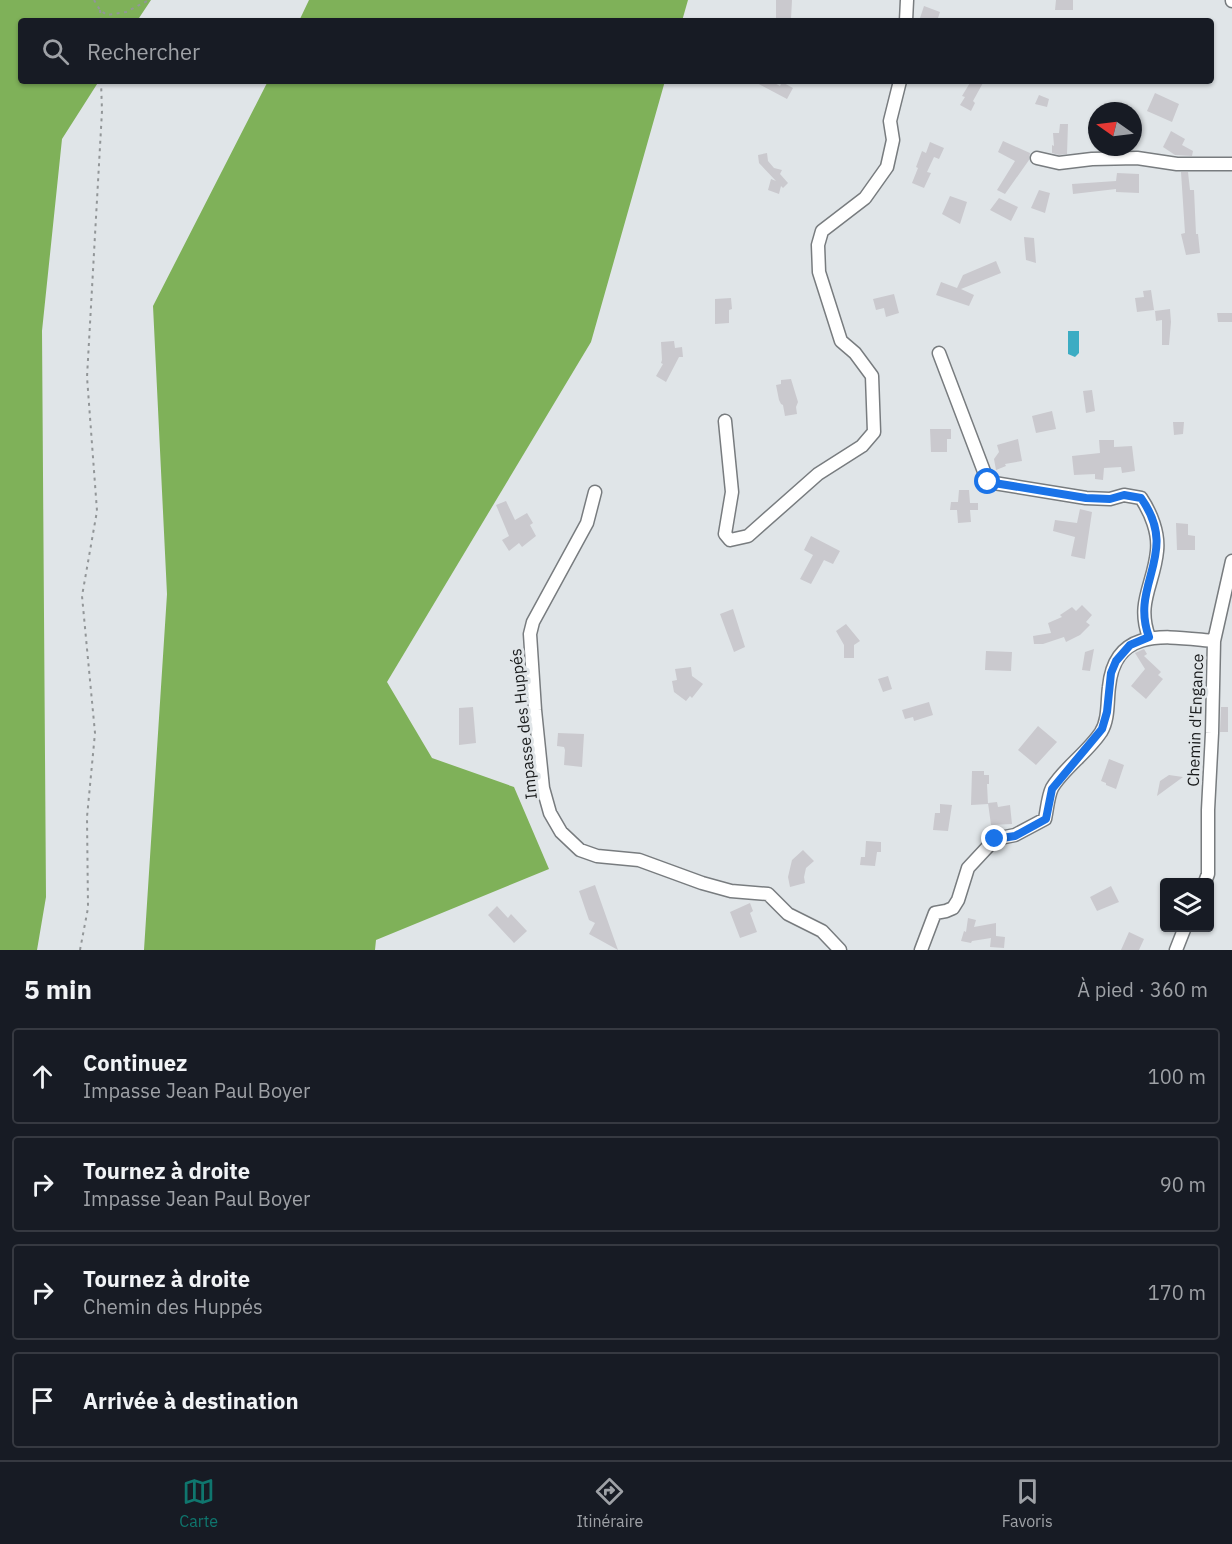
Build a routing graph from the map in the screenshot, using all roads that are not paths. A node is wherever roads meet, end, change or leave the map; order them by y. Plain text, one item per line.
1 (907, 0) edge
2 (906, 18) edge
3 (899, 84) edge
4 (1037, 158) dead end
5 (1232, 164) edge
6 (939, 353) dead end
7 (725, 421) dead end
8 (596, 492) dead end
9 (1232, 561) edge
10 (1149, 637) junction
11 (1214, 641) junction
12 (1206, 878) edge
13 (1183, 932) edge
14 (840, 950) edge
15 (921, 950) edge
16 (1176, 950) edge

1 - 2 street
3 - 7 street
4 - 5 street
6 - 10 street
8 - 14 street, Impasse des Huppés
9 - 11 street, Chemin d'Engance
10 - 11 street
10 - 15 street
11 - 12 street, Chemin d'Engance
13 - 16 street

